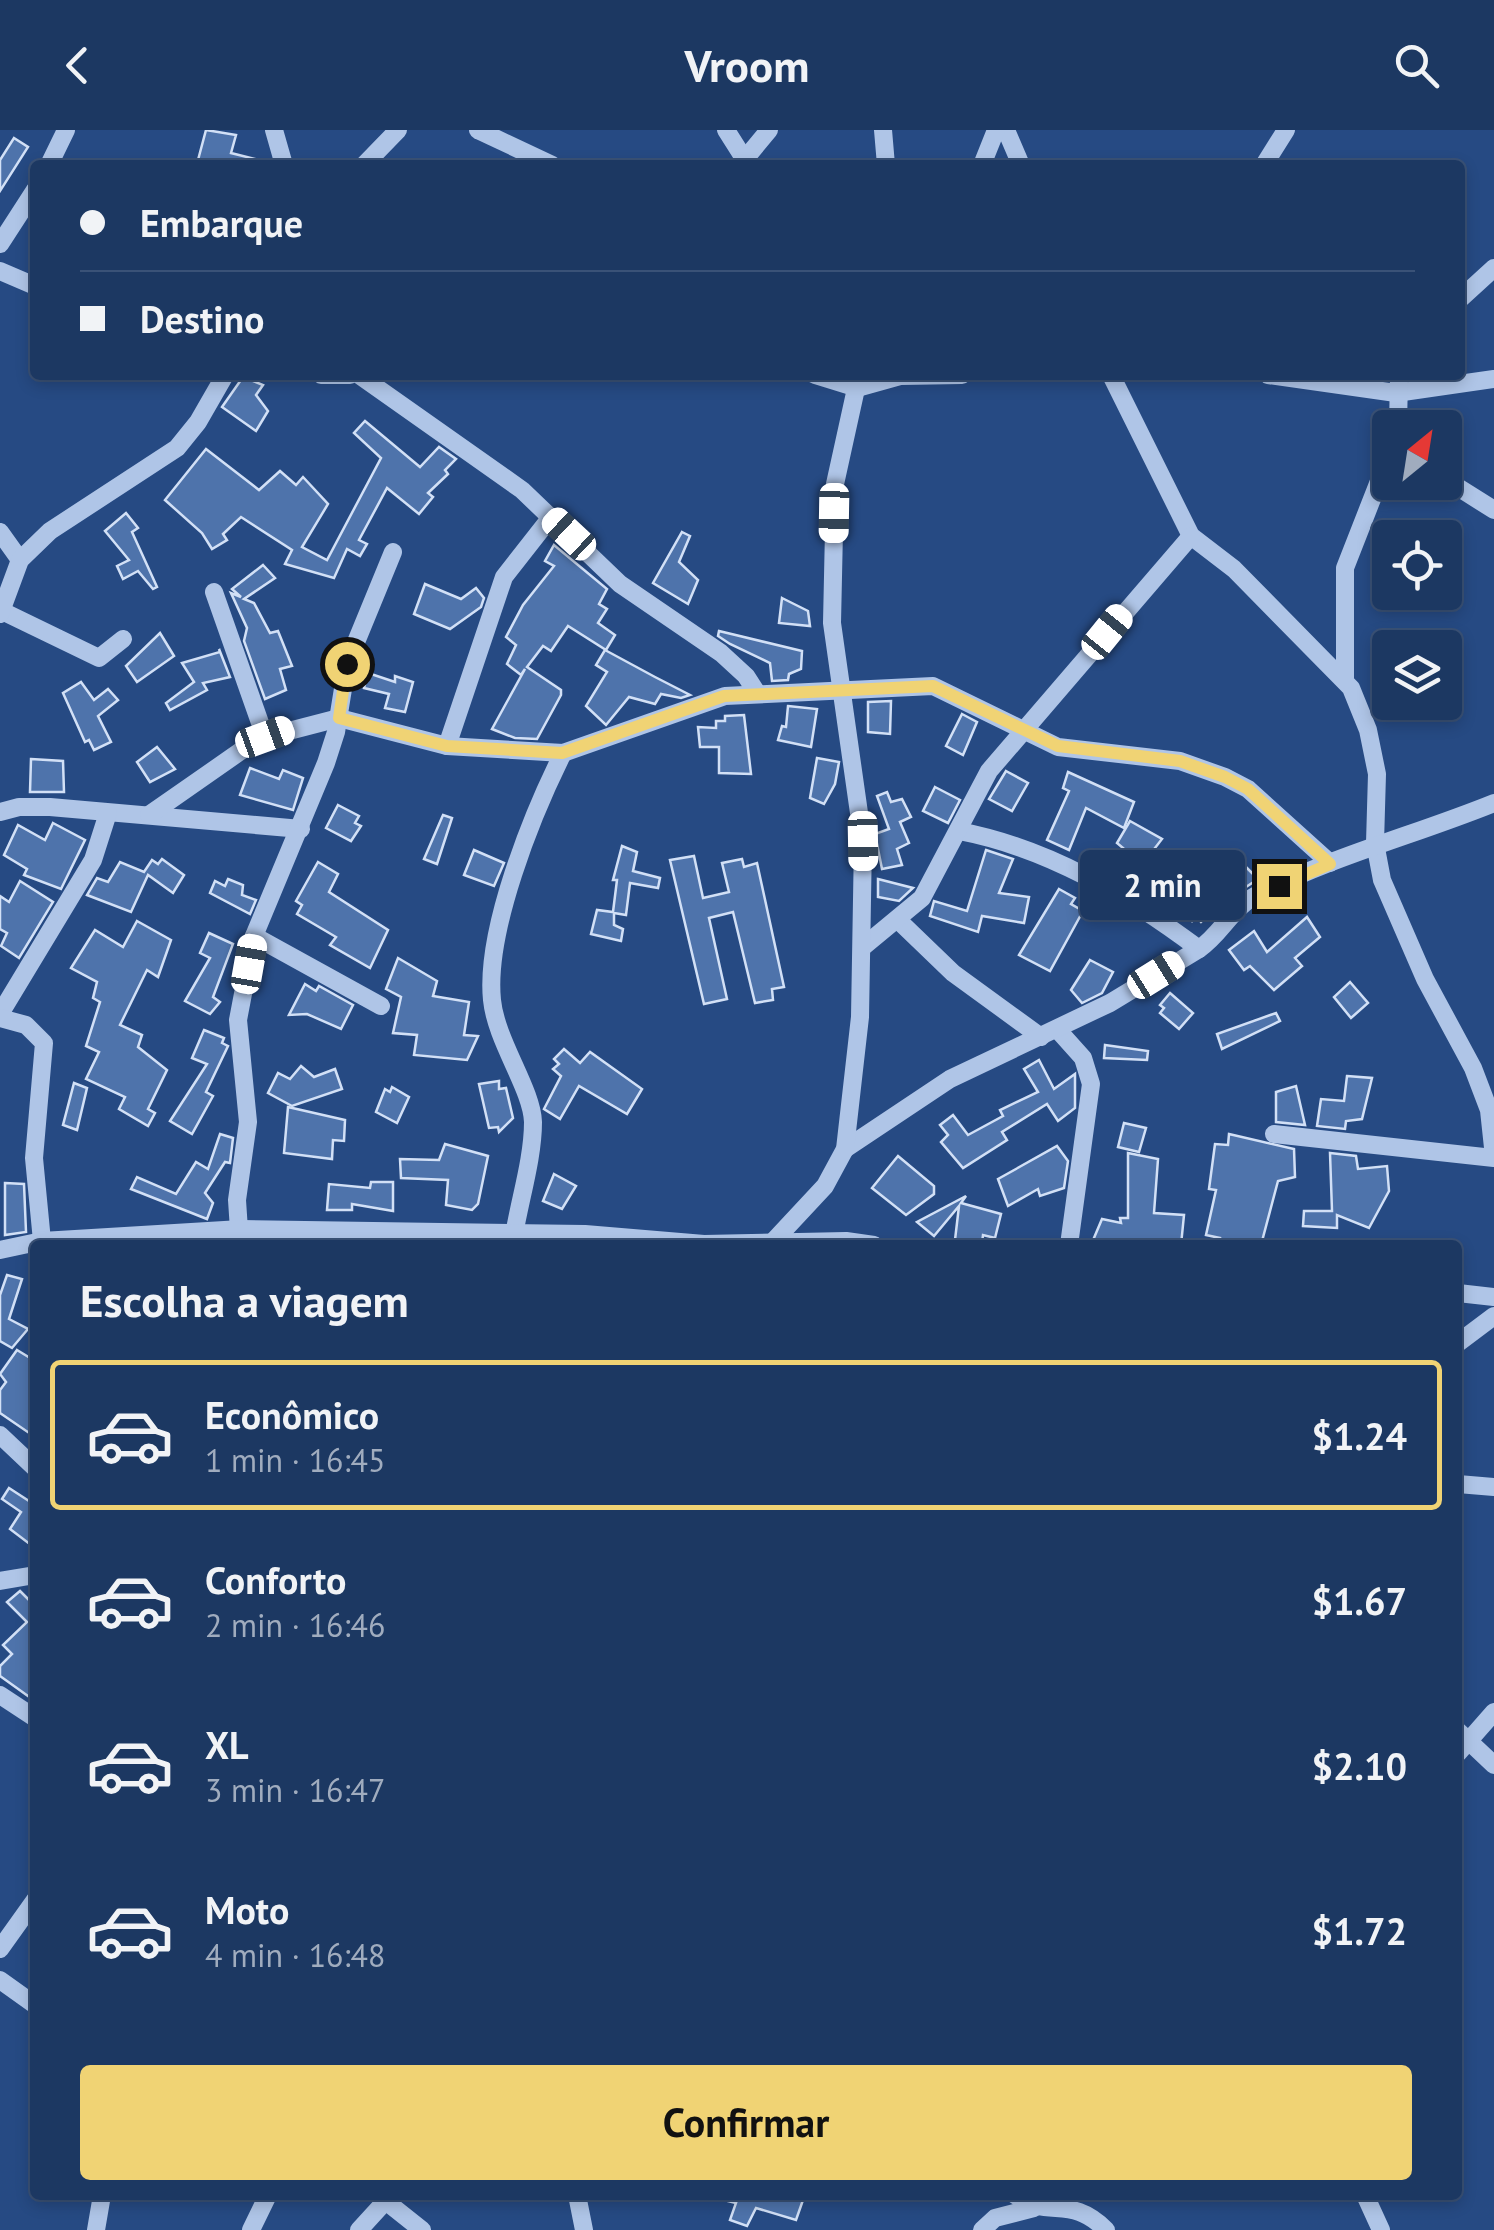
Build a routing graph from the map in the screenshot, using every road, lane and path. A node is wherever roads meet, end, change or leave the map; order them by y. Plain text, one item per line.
1 (66, 130) edge
2 (274, 130) edge
3 (398, 130) edge
4 (478, 130) edge
5 (726, 130) edge
6 (769, 130) edge
7 (883, 130) edge
8 (996, 130) edge
9 (1006, 130) edge
10 (1286, 130) edge
11 (51, 160) edge
12 (283, 160) edge
13 (369, 160) edge
14 (541, 160) edge
15 (741, 160) edge
16 (744, 160) edge
17 (886, 160) edge
18 (984, 160) edge
19 (1018, 160) edge
20 (1267, 160) edge
21 (30, 198) edge
22 (0, 244) edge
23 (1494, 268) edge
24 (0, 271) edge
25 (30, 284) edge
26 (1465, 294) edge
27 (1494, 379) edge
28 (222, 380) edge
29 (366, 380) edge
30 (1113, 380) edge
31 (1340, 380) edge
32 (858, 382) edge
33 (1398, 384) edge
34 (1398, 410) edge
35 (1462, 490) edge
36 (1372, 500) edge
37 (1494, 510) edge
38 (550, 517) junction
39 (0, 532) edge
40 (1191, 536) junction
41 (392, 552) dead end
42 (20, 560) junction
43 (214, 592) dead end
44 (1, 613) edge
45 (123, 640) dead end
46 (1344, 680) junction
47 (840, 692) junction
48 (757, 694) junction
49 (339, 718) junction
50 (1019, 731) junction
51 (265, 737) junction
52 (447, 746) junction
53 (562, 753) junction
54 (1494, 803) edge
55 (0, 812) edge
56 (108, 814) junction
57 (149, 815) junction
58 (301, 828) junction
59 (959, 831) junction
60 (1375, 843) junction
61 (1330, 864) junction
62 (899, 920) junction
63 (254, 936) junction
64 (864, 946) junction
65 (1199, 949) junction
66 (380, 1006) dead end
67 (0, 1016) edge
68 (1049, 1033) junction
69 (1274, 1134) dead end
70 (845, 1149) junction
71 (1494, 1158) edge
72 (514, 1235) junction
73 (241, 1237) edge
74 (374, 1239) edge
75 (42, 1240) edge
76 (92, 1240) edge
77 (656, 1240) edge
78 (778, 1240) edge
79 (1070, 1240) edge
80 (30, 1244) edge
81 (0, 1250) edge
82 (1462, 1293) edge
83 (1494, 1297) edge
84 (1494, 1316) edge
85 (1462, 1341) edge
86 (0, 1434) edge
87 (30, 1463) edge
88 (1462, 1484) edge
89 (1494, 1486) edge
90 (30, 1576) edge
91 (0, 1581) edge
92 (0, 1694) edge
93 (1494, 1712) edge
94 (30, 1715) edge
95 (1462, 1741) edge
96 (1462, 1743) edge
97 (1494, 1765) edge
98 (30, 1907) edge
99 (0, 1949) edge
100 (0, 1980) edge
101 (30, 2001) edge
102 (101, 2200) edge
103 (266, 2200) edge
104 (383, 2200) edge
105 (388, 2200) edge
106 (578, 2200) edge
107 (1022, 2200) edge
108 (1367, 2200) edge
109 (1078, 2201) edge
110 (1034, 2208) junction
111 (96, 2230) edge
112 (252, 2230) edge
113 (359, 2230) edge
114 (422, 2230) edge
115 (584, 2230) edge
116 (982, 2230) edge
117 (1106, 2230) edge
118 (1380, 2230) edge

1 - 11 street
2 - 12 street
3 - 13 street
4 - 14 street
5 - 15 street
6 - 16 street
7 - 17 street
8 - 18 street
9 - 19 street
10 - 20 street
21 - 22 street
23 - 26 street
24 - 25 street
27 - 33 street
28 - 42 street
29 - 38 street
30 - 40 street
31 - 33 street
32 - 47 street
33 - 34 street
35 - 37 street
36 - 46 street
38 - 48 street
38 - 52 street
39 - 42 street
40 - 46 street
40 - 50 street
41 - 49 street
42 - 44 street
43 - 51 street
44 - 45 street
46 - 60 street
47 - 48 street
47 - 50 street
47 - 64 street
48 - 53 street
49 - 51 street
49 - 52 street
49 - 58 street
50 - 59 street
50 - 61 street
51 - 57 street
52 - 53 street
53 - 72 street
54 - 60 street
55 - 56 street
56 - 57 street
56 - 67 street
57 - 58 street
58 - 63 street
59 - 62 street
59 - 65 street
60 - 61 street
60 - 71 street
61 - 65 street
62 - 64 street
62 - 68 street
63 - 66 street
63 - 73 street
64 - 70 street
65 - 68 street
67 - 75 street
68 - 70 street
68 - 79 street
69 - 71 street
70 - 78 street
72 - 74 street
72 - 77 street
73 - 74 street
73 - 76 street
80 - 81 street
82 - 83 street
84 - 85 street
86 - 87 street
88 - 89 street
90 - 91 street
92 - 94 street
93 - 95 street
96 - 97 street
98 - 99 street
100 - 101 street
102 - 111 street
103 - 112 street
104 - 113 street
105 - 114 street
106 - 115 street
107 - 110 street
108 - 118 street
109 - 110 street
109 - 117 street
110 - 116 street

